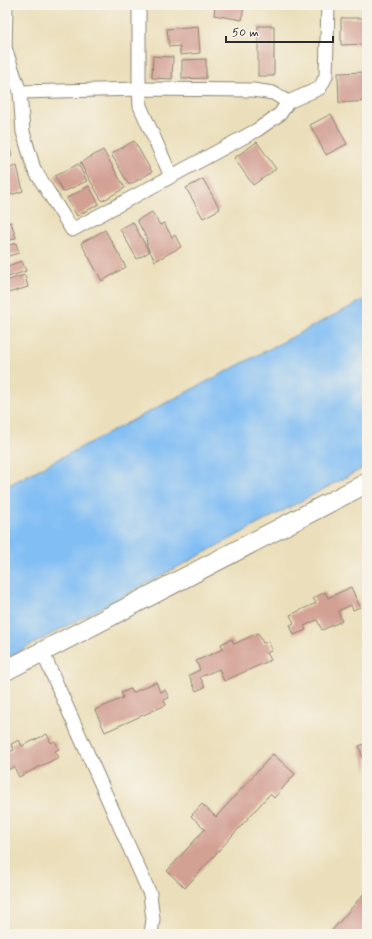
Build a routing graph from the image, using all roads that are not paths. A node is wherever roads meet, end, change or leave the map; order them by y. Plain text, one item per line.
1 (6, 5) edge
2 (139, 5) edge
3 (328, 5) edge
4 (5, 48) edge
5 (139, 89) junction
6 (20, 92) junction
7 (288, 102) junction
8 (171, 176) junction
9 (367, 483) edge
10 (42, 651) junction
11 (5, 671) edge
12 (151, 934) edge

1 - 4 street
2 - 5 street
3 - 7 street
4 - 6 street
5 - 6 street
5 - 7 street
5 - 8 street
6 - 8 street
7 - 8 street
9 - 10 street
10 - 11 street
10 - 12 street

